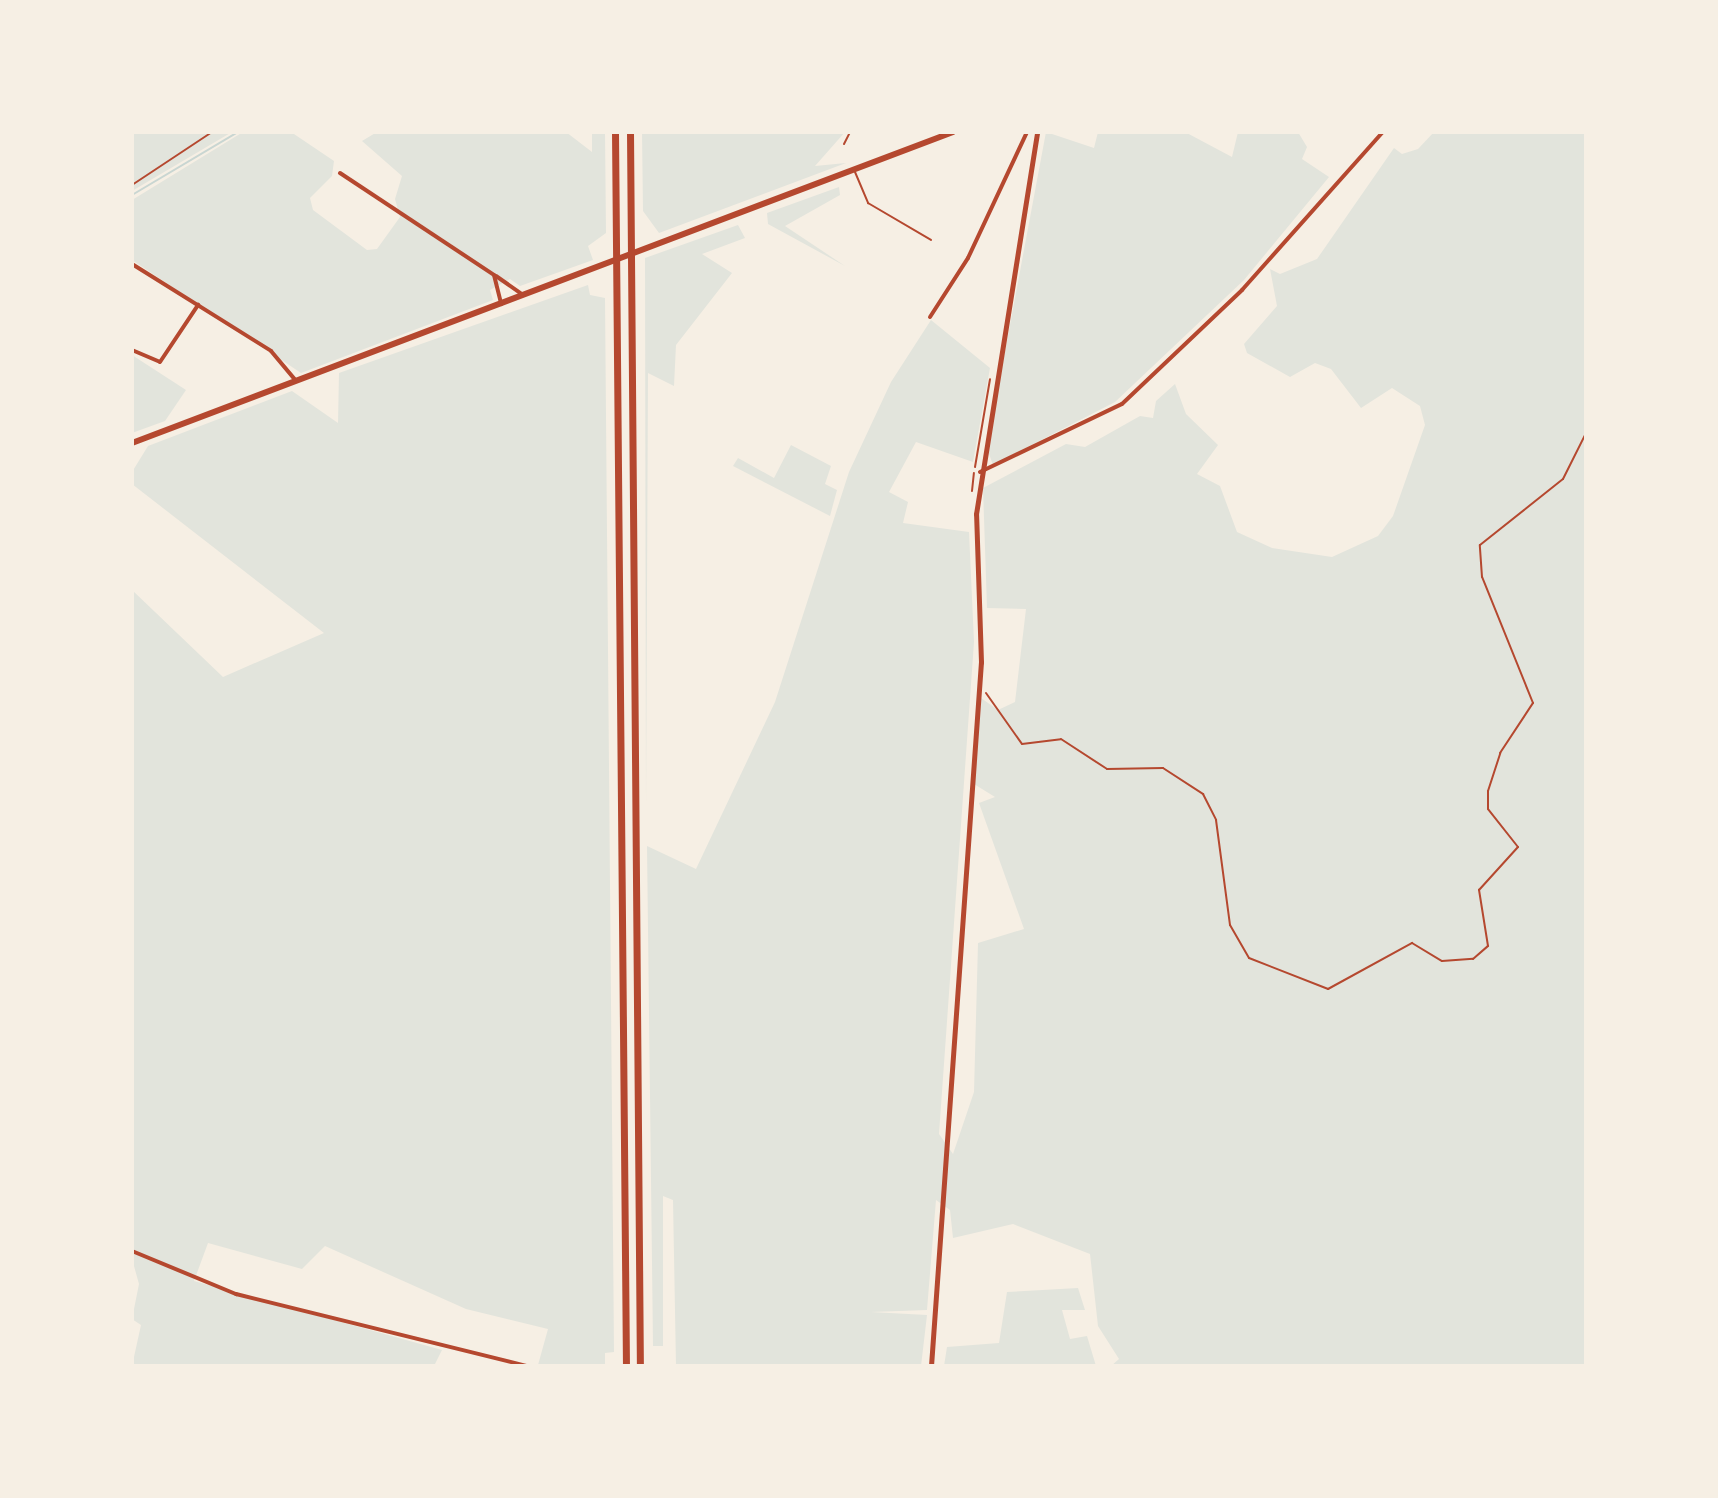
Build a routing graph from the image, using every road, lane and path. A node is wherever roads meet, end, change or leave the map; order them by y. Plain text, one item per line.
1 (212, 132) edge
2 (615, 132) edge
3 (630, 132) edge
4 (850, 132) edge
5 (953, 132) edge
6 (1027, 132) edge
7 (1037, 132) edge
8 (1383, 132) edge
9 (942, 134) edge
10 (844, 144) dead end
11 (853, 168) junction
12 (340, 173) dead end
13 (132, 185) edge
14 (931, 240) dead end
15 (132, 264) edge
16 (494, 275) junction
17 (523, 295) junction
18 (501, 304) junction
19 (198, 305) junction
20 (930, 317) dead end
21 (132, 350) edge
22 (296, 381) junction
23 (1586, 433) edge
24 (132, 443) edge
25 (980, 472) junction
26 (979, 689) junction
27 (132, 1251) edge
28 (526, 1366) edge
29 (626, 1366) edge
30 (640, 1366) edge
31 (931, 1366) edge

1 - 13 path
2 - 29 highway
3 - 30 highway
4 - 10 lane
5 - 9 main road
6 - 20 street
7 - 25 street
8 - 25 street
9 - 11 main road
11 - 14 lane
11 - 17 main road
12 - 16 street
15 - 19 street
16 - 17 street
16 - 18 street
17 - 18 main road
18 - 22 main road
19 - 21 street
19 - 22 street
22 - 24 main road
23 - 26 path
25 - 26 street
26 - 31 street
27 - 28 street

